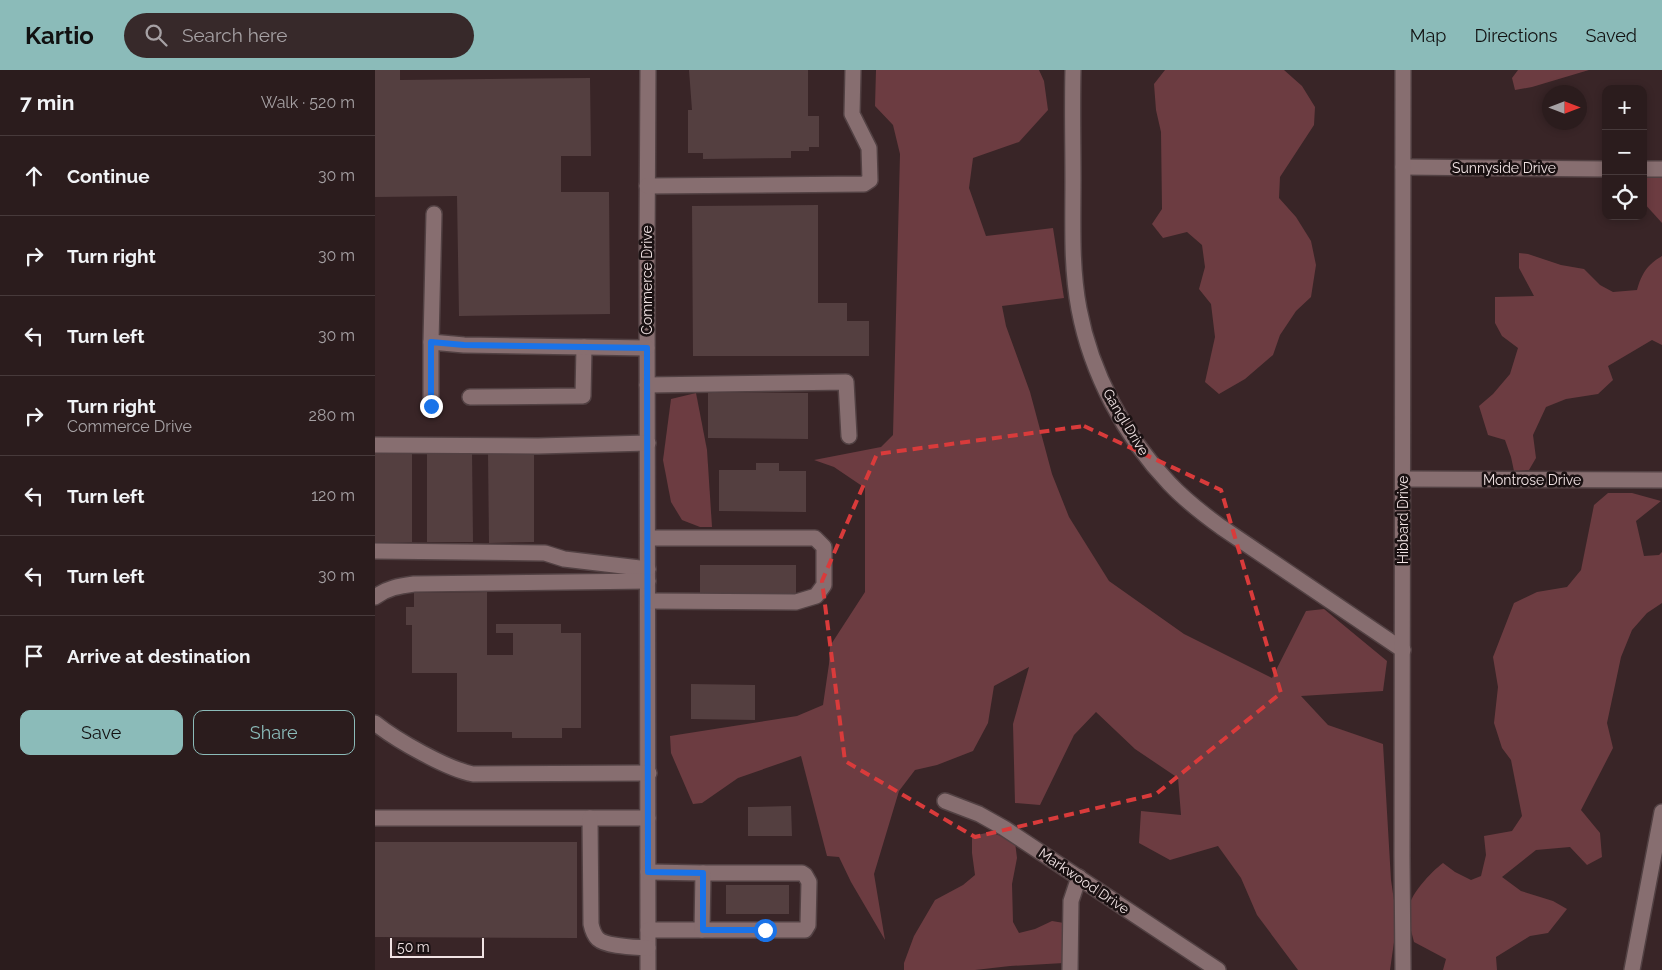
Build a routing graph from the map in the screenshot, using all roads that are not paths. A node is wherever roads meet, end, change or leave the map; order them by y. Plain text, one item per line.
1 (648, 70) edge
2 (853, 70) edge
3 (1073, 70) edge
4 (1403, 70) edge
5 (1403, 167) junction
6 (1602, 168) edge
7 (1647, 169) edge
8 (1662, 169) edge
9 (647, 186) junction
10 (434, 214) dead end
11 (431, 342) junction
12 (585, 347) junction
13 (647, 348) junction
14 (647, 385) junction
15 (470, 397) dead end
16 (431, 406) dead end
17 (849, 436) dead end
18 (648, 443) junction
19 (375, 445) edge
20 (1403, 479) junction
21 (1662, 480) edge
22 (648, 538) junction
23 (375, 551) edge
24 (648, 575) junction
25 (375, 597) edge
26 (648, 601) junction
27 (1403, 650) junction
28 (375, 723) edge
29 (649, 773) junction
30 (945, 801) dead end
31 (1662, 812) edge
32 (375, 818) edge
33 (590, 818) junction
34 (648, 818) junction
35 (648, 872) junction
36 (703, 873) junction
37 (1079, 877) junction
38 (648, 930) junction
39 (703, 930) junction
40 (648, 948) junction
41 (648, 970) edge
42 (1069, 970) edge
43 (1218, 970) edge
44 (1403, 970) edge
45 (1633, 970) edge

1 - 9 street, Commerce Drive
2 - 9 street
3 - 27 street, Gangl Drive
4 - 5 street, Hibbard Drive
5 - 6 street, Sunnyside Drive
5 - 20 street, Hibbard Drive
7 - 8 street
9 - 13 street, Commerce Drive
10 - 11 street
11 - 12 street
11 - 16 street
12 - 13 street
12 - 15 street
13 - 14 street, Commerce Drive
14 - 17 street
14 - 18 street, Commerce Drive
18 - 19 street
18 - 22 street, Commerce Drive
20 - 21 street, Montrose Drive
20 - 27 street, Hibbard Drive
22 - 24 street, Commerce Drive
22 - 26 street
23 - 24 street
24 - 25 street
24 - 26 street, Commerce Drive
26 - 29 street, Commerce Drive
27 - 44 street, Hibbard Drive
28 - 29 street
29 - 34 street, Commerce Drive
30 - 37 street, Markwood Drive
31 - 45 street
32 - 33 street
33 - 34 street
33 - 40 street
34 - 35 street, Commerce Drive
35 - 36 street
35 - 38 street, Commerce Drive
36 - 39 street
36 - 39 street
37 - 42 street
37 - 43 street, Markwood Drive
38 - 39 street
38 - 40 street, Commerce Drive
40 - 41 street, Commerce Drive

